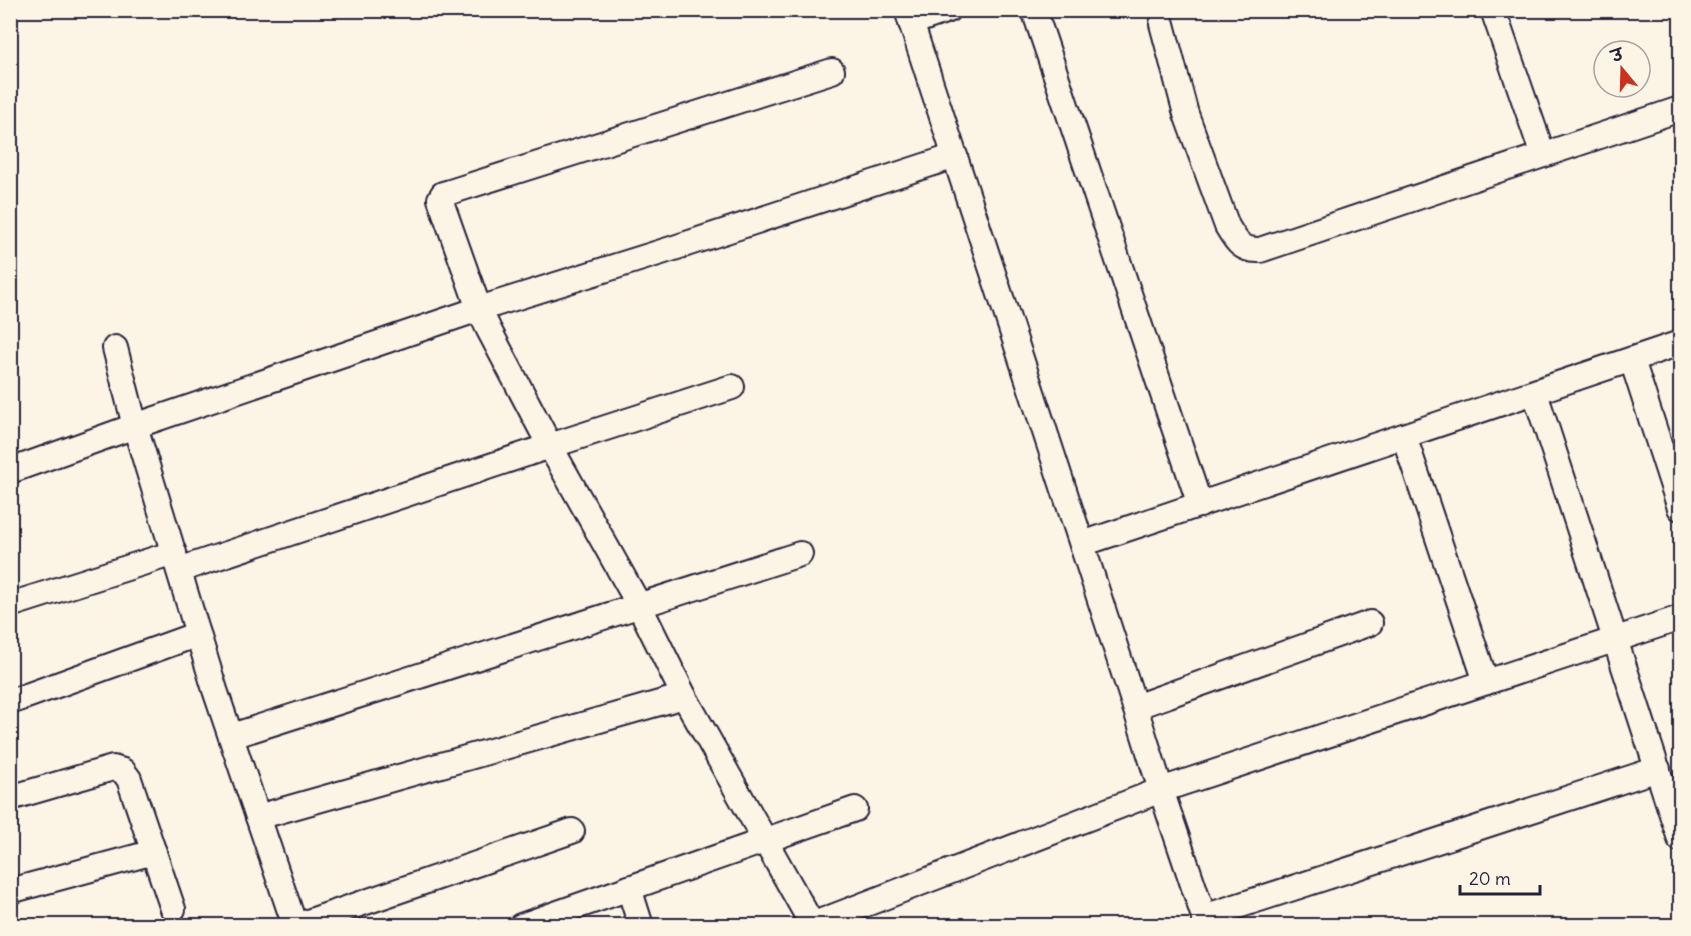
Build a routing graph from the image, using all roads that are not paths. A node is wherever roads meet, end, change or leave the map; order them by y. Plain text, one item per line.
1 (948, 10) edge
2 (1034, 10) edge
3 (1492, 10) edge
4 (909, 17) edge
5 (1162, 24) dead end
6 (832, 71) dead end
7 (1680, 109) edge
8 (1543, 154) junction
9 (955, 156) junction
10 (479, 309) junction
11 (1680, 343) edge
12 (115, 348) dead end
13 (1632, 360) junction
14 (732, 387) dead end
15 (1535, 393) junction
16 (135, 426) junction
17 (1404, 436) junction
18 (550, 446) junction
19 (10, 471) edge
20 (1200, 505) junction
21 (1680, 508) edge
22 (1082, 544) junction
23 (800, 554) dead end
24 (177, 562) junction
25 (10, 605) edge
26 (639, 605) junction
27 (1680, 618) edge
28 (1370, 623) dead end
29 (198, 634) junction
30 (1616, 639) junction
31 (1486, 682) junction
32 (684, 696) junction
33 (10, 702) edge
34 (1135, 707) junction
35 (232, 736) junction
36 (1658, 769) junction
37 (1161, 790) junction
38 (10, 798) edge
39 (855, 809) dead end
40 (258, 817) junction
41 (572, 831) dead end
42 (1680, 839) edge
43 (764, 840) junction
44 (153, 852) junction
45 (629, 888) junction
46 (10, 891) edge
47 (173, 909) dead end
48 (1205, 921) edge
49 (812, 925) edge
50 (295, 926) edge
51 (521, 926) edge
52 (641, 926) edge

1 - 4 street
2 - 20 street
3 - 8 street
4 - 9 street
5 - 8 street
6 - 10 street
7 - 8 street
9 - 10 street
9 - 22 street
10 - 16 street
10 - 18 street
11 - 13 street
12 - 16 street
13 - 15 street
13 - 21 street
14 - 18 street
15 - 17 street
15 - 30 street
16 - 19 street
16 - 24 street
17 - 20 street
17 - 31 street
18 - 24 street
18 - 26 street
20 - 22 street
22 - 34 street
23 - 26 street
24 - 25 street
24 - 29 street
26 - 32 street
26 - 35 street
27 - 30 street
28 - 34 street
29 - 33 street
29 - 35 street
30 - 31 street
30 - 36 street
31 - 37 street
32 - 40 street
32 - 43 street
34 - 37 street
35 - 40 street
36 - 42 street
36 - 48 street
37 - 48 street
37 - 49 street
38 - 44 street
39 - 43 street
40 - 50 street
41 - 50 street
43 - 45 street
43 - 49 street
44 - 46 street
44 - 47 street
45 - 51 street
45 - 52 street

